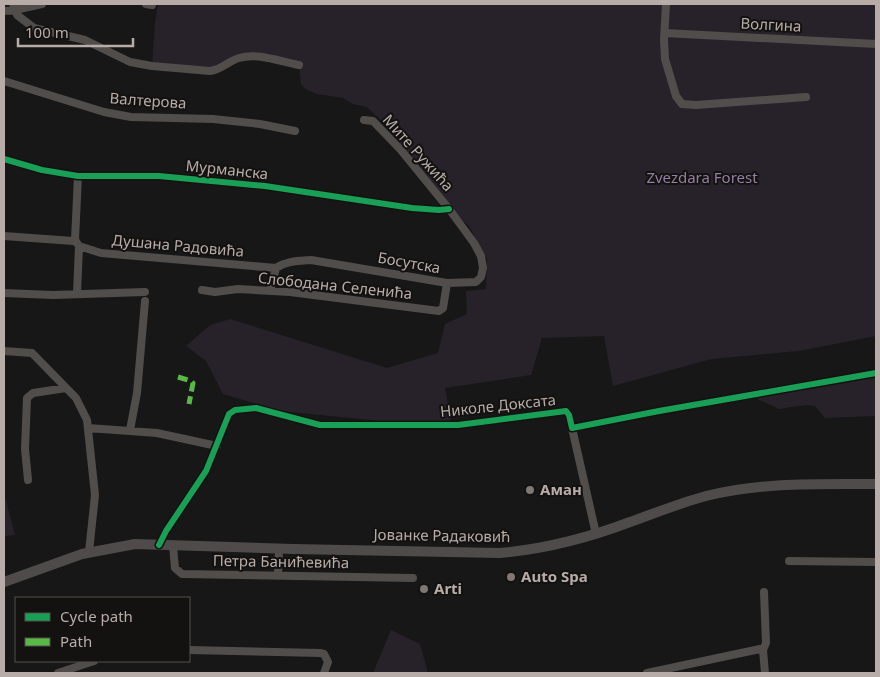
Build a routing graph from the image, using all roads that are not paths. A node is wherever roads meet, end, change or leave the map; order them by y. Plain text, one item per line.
1 (42, 4) edge
2 (666, 4) edge
3 (14, 7) edge
4 (4, 10) edge
5 (665, 33) junction
6 (876, 44) edge
7 (299, 66) dead end
8 (4, 81) edge
9 (806, 98) dead end
10 (364, 120) dead end
11 (295, 131) dead end
12 (4, 159) edge
13 (78, 176) junction
14 (449, 208) junction
15 (4, 236) edge
16 (77, 243) junction
17 (276, 268) junction
18 (447, 283) junction
19 (202, 290) dead end
20 (270, 291) junction
21 (4, 293) edge
22 (77, 294) junction
23 (4, 351) edge
24 (876, 373) edge
25 (66, 388) junction
26 (88, 428) junction
27 (572, 428) junction
28 (130, 430) junction
29 (217, 446) junction
30 (28, 480) dead end
31 (876, 484) edge
32 (596, 534) junction
33 (159, 545) junction
34 (173, 546) junction
35 (280, 549) junction
36 (89, 552) junction
37 (789, 561) dead end
38 (876, 562) edge
39 (278, 576) junction
40 (413, 578) dead end
41 (4, 582) edge
42 (764, 592) dead end
43 (190, 650) edge
44 (763, 650) junction
45 (91, 662) edge
46 (58, 673) edge
47 (324, 673) edge
48 (647, 673) edge
49 (765, 673) edge

1 - 3 street
2 - 5 street
3 - 4 street
3 - 7 street
5 - 6 street, Волгина
5 - 9 street
8 - 11 street, Валтерова
10 - 14 street, Мите Ружића
12 - 13 street, Мурманска
13 - 14 street, Мурманска
13 - 16 street
14 - 18 street, Босутска
15 - 16 street, Душана Радовића
16 - 17 street, Душана Радовића
16 - 22 street
17 - 18 street, Босутска
17 - 20 street
18 - 20 street, Слободана Селенића
19 - 20 street, Слободана Селенића
21 - 22 street
22 - 28 street
23 - 25 street
24 - 27 street
25 - 26 street
25 - 30 street
26 - 28 street
26 - 36 street
27 - 29 street, Николе Доксата
27 - 32 street, Николе Доксата
28 - 29 street
29 - 33 street, Николе Доксата
31 - 32 main road, Јованке Радаковић
32 - 35 main road, Јованке Радаковић
33 - 34 main road, Јованке Радаковић
33 - 36 main road, Јованке Радаковић
34 - 35 main road, Јованке Радаковић
34 - 39 street, Петра Банићевића
35 - 39 street
36 - 41 main road, Јованке Радаковић
37 - 38 street
39 - 40 street, Петра Банићевића
42 - 44 street
43 - 47 street
44 - 48 street
44 - 49 street
45 - 46 street

